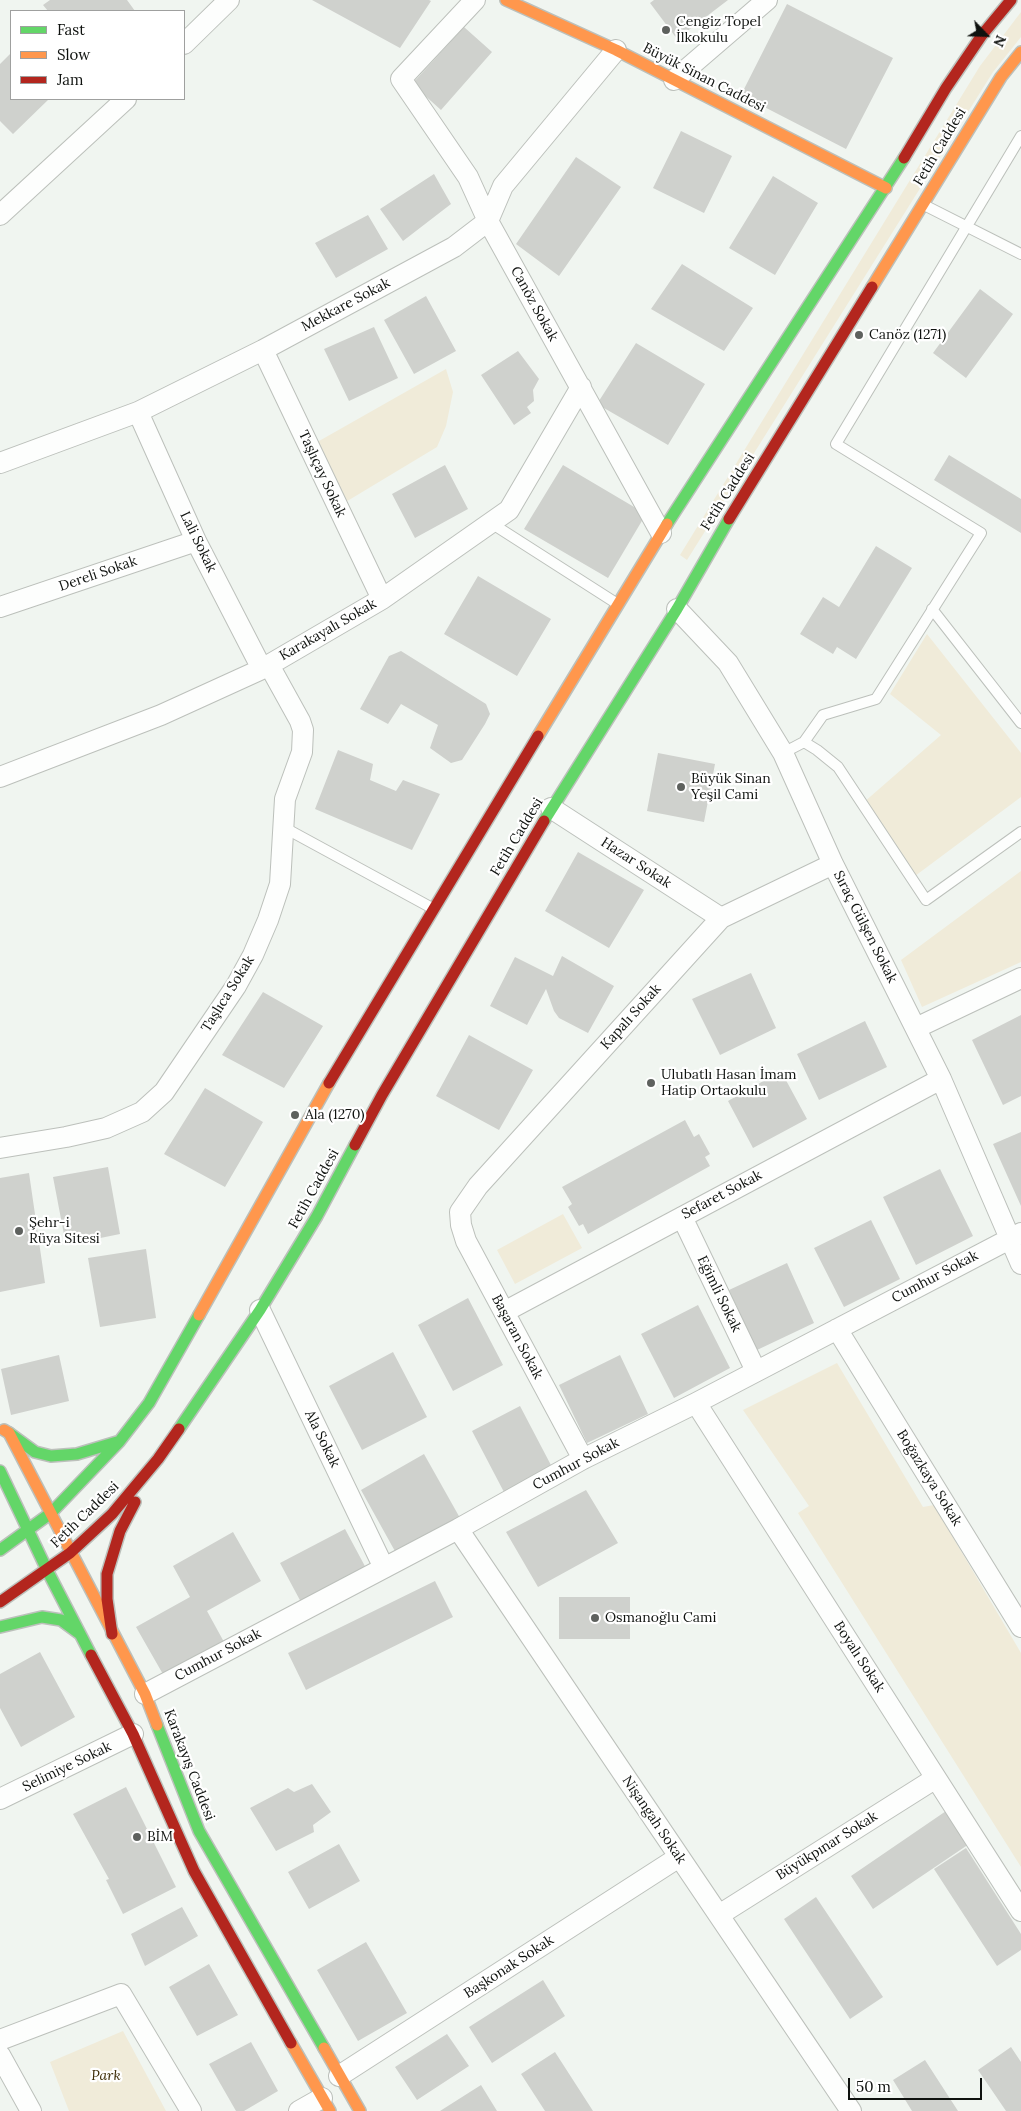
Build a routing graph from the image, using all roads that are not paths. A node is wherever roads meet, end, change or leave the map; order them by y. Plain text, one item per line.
1 (229, 0) edge
2 (475, 0) edge
3 (506, 0) edge
4 (766, 0) edge
5 (1005, 0) edge
6 (1012, 0) edge
7 (994, 20) junction
8 (185, 43) edge
9 (616, 50) junction
10 (1021, 52) edge
11 (674, 80) junction
12 (125, 100) edge
13 (1021, 136) edge
14 (886, 188) junction
15 (923, 204) junction
16 (0, 215) edge
17 (488, 221) junction
18 (966, 227) junction
19 (1021, 254) edge
20 (263, 350) junction
21 (581, 388) junction
22 (138, 412) junction
23 (0, 464) edge
24 (491, 523) junction
25 (662, 533) junction
26 (196, 541) junction
27 (382, 599) junction
28 (618, 605) junction
29 (0, 607) edge
30 (677, 609) junction
31 (932, 609) junction
32 (266, 667) junction
33 (1021, 723) edge
34 (804, 742) junction
35 (782, 753) junction
36 (0, 777) edge
37 (552, 808) junction
38 (283, 827) junction
39 (1021, 832) edge
40 (833, 864) junction
41 (435, 909) junction
42 (721, 918) junction
43 (1021, 978) edge
44 (916, 1028) junction
45 (940, 1079) junction
46 (0, 1148) edge
47 (460, 1212) joint
48 (682, 1217) junction
49 (1015, 1235) edge
50 (1021, 1264) edge
51 (260, 1310) junction
52 (504, 1312) junction
53 (837, 1328) junction
54 (756, 1371) junction
55 (696, 1403) junction
56 (5, 1430) edge
57 (119, 1442) junction
58 (583, 1459) junction
59 (158, 1460) junction
60 (0, 1471) edge
61 (51, 1514) junction
62 (458, 1529) junction
63 (28, 1531) junction
64 (0, 1550) edge
65 (70, 1553) junction
66 (384, 1568) junction
67 (47, 1570) junction
68 (0, 1602) edge
69 (0, 1627) edge
70 (1021, 1627) edge
71 (80, 1634) junction
72 (112, 1634) junction
73 (145, 1694) junction
74 (133, 1734) junction
75 (936, 1778) junction
76 (0, 1799) edge
77 (680, 1857) junction
78 (1021, 1911) edge
79 (719, 1915) junction
80 (0, 2040) edge
81 (0, 2055) edge
82 (338, 2076) junction
83 (326, 2105) edge
84 (848, 2110) edge
85 (31, 2111) edge
86 (191, 2111) edge
87 (299, 2111) edge
88 (360, 2111) edge

1 - 8 street
2 - 17 street, Canöz Sokak
3 - 9 main road, Büyük Sinan Caddesi
4 - 11 street
5 - 7 main road
6 - 7 main road, Fetih Caddesi
7 - 14 main road, Fetih Caddesi
9 - 11 main road, Büyük Sinan Caddesi
9 - 17 street, Mekkare Sokak
10 - 15 main road, Fetih Caddesi
11 - 14 main road, Büyük Sinan Caddesi
12 - 16 street
13 - 18 lane
14 - 25 main road, Fetih Caddesi
15 - 18 lane
15 - 30 main road, Fetih Caddesi
17 - 20 street, Mekkare Sokak
17 - 21 street, Canöz Sokak
18 - 19 lane
18 - 31 lane
20 - 22 street, Mekkare Sokak
20 - 27 street, Taşlıçay Sokak
21 - 24 street, Karakayalı Sokak
21 - 25 street, Canöz Sokak
22 - 23 street, Mekkare Sokak
22 - 26 street, Lali Sokak
24 - 27 street, Karakayalı Sokak
24 - 28 lane
25 - 28 main road, Fetih Caddesi
26 - 29 street, Dereli Sokak
26 - 32 street, Lali Sokak
27 - 32 street, Karakayalı Sokak
28 - 41 main road, Fetih Caddesi
30 - 35 street, Sıraç Gülşen Sokak
30 - 37 main road, Fetih Caddesi
31 - 33 lane
31 - 34 lane
32 - 36 street, Karakayalı Sokak
32 - 38 street, Taşlıca Sokak
34 - 35 lane
34 - 39 lane
35 - 40 street, Sıraç Gülşen Sokak
37 - 42 street, Hazar Sokak
37 - 51 main road, Fetih Caddesi
38 - 41 lane
38 - 46 street, Taşlıca Sokak
40 - 42 street, Kapalı Sokak
40 - 44 street, Sıraç Gülşen Sokak
41 - 57 main road, Fetih Caddesi
42 - 47 street, Kapalı Sokak
43 - 44 street
44 - 45 street, Sıraç Gülşen Sokak
45 - 48 street, Sefaret Sokak
45 - 49 street, Sıraç Gülşen Sokak
47 - 52 street, Başaran Sokak
48 - 52 street, Sefaret Sokak
48 - 54 street, Eğimli Sokak
49 - 50 street, Sıraç Gülşen Sokak
49 - 53 street, Cumhur Sokak
51 - 59 main road, Fetih Caddesi
51 - 66 street, Ala Sokak
52 - 58 street, Başaran Sokak
53 - 54 street, Cumhur Sokak
53 - 70 street, Boğazkaya Sokak
54 - 55 street, Cumhur Sokak
55 - 58 street, Cumhur Sokak
55 - 75 street, Boyalı Sokak
56 - 57 main road
56 - 61 main road, Karakayış Caddesi
57 - 61 main road, Fetih Caddesi
58 - 62 street, Cumhur Sokak
59 - 65 main road, Fetih Caddesi
59 - 72 main road
60 - 63 main road
61 - 63 main road, Fetih Caddesi
61 - 65 main road, Karakayış Caddesi
62 - 66 street, Cumhur Sokak
62 - 77 street, Nişangah Sokak
63 - 64 main road, Fetih Caddesi
63 - 67 main road
65 - 67 main road, Fetih Caddesi
65 - 72 main road, Karakayış Caddesi
66 - 73 street, Cumhur Sokak
67 - 68 main road, Fetih Caddesi
67 - 71 main road
69 - 71 main road
71 - 74 main road
72 - 73 main road, Karakayış Caddesi
73 - 82 main road, Karakayış Caddesi
74 - 76 street, Selimiye Sokak
74 - 83 main road
75 - 78 street, Boyalı Sokak
75 - 79 street, Büyükpınar Sokak
77 - 79 street, Nişangah Sokak
77 - 82 street, Başkonak Sokak
79 - 84 street, Nişangah Sokak
80 - 86 street
81 - 85 street
82 - 88 main road, Karakayış Caddesi
83 - 87 street

